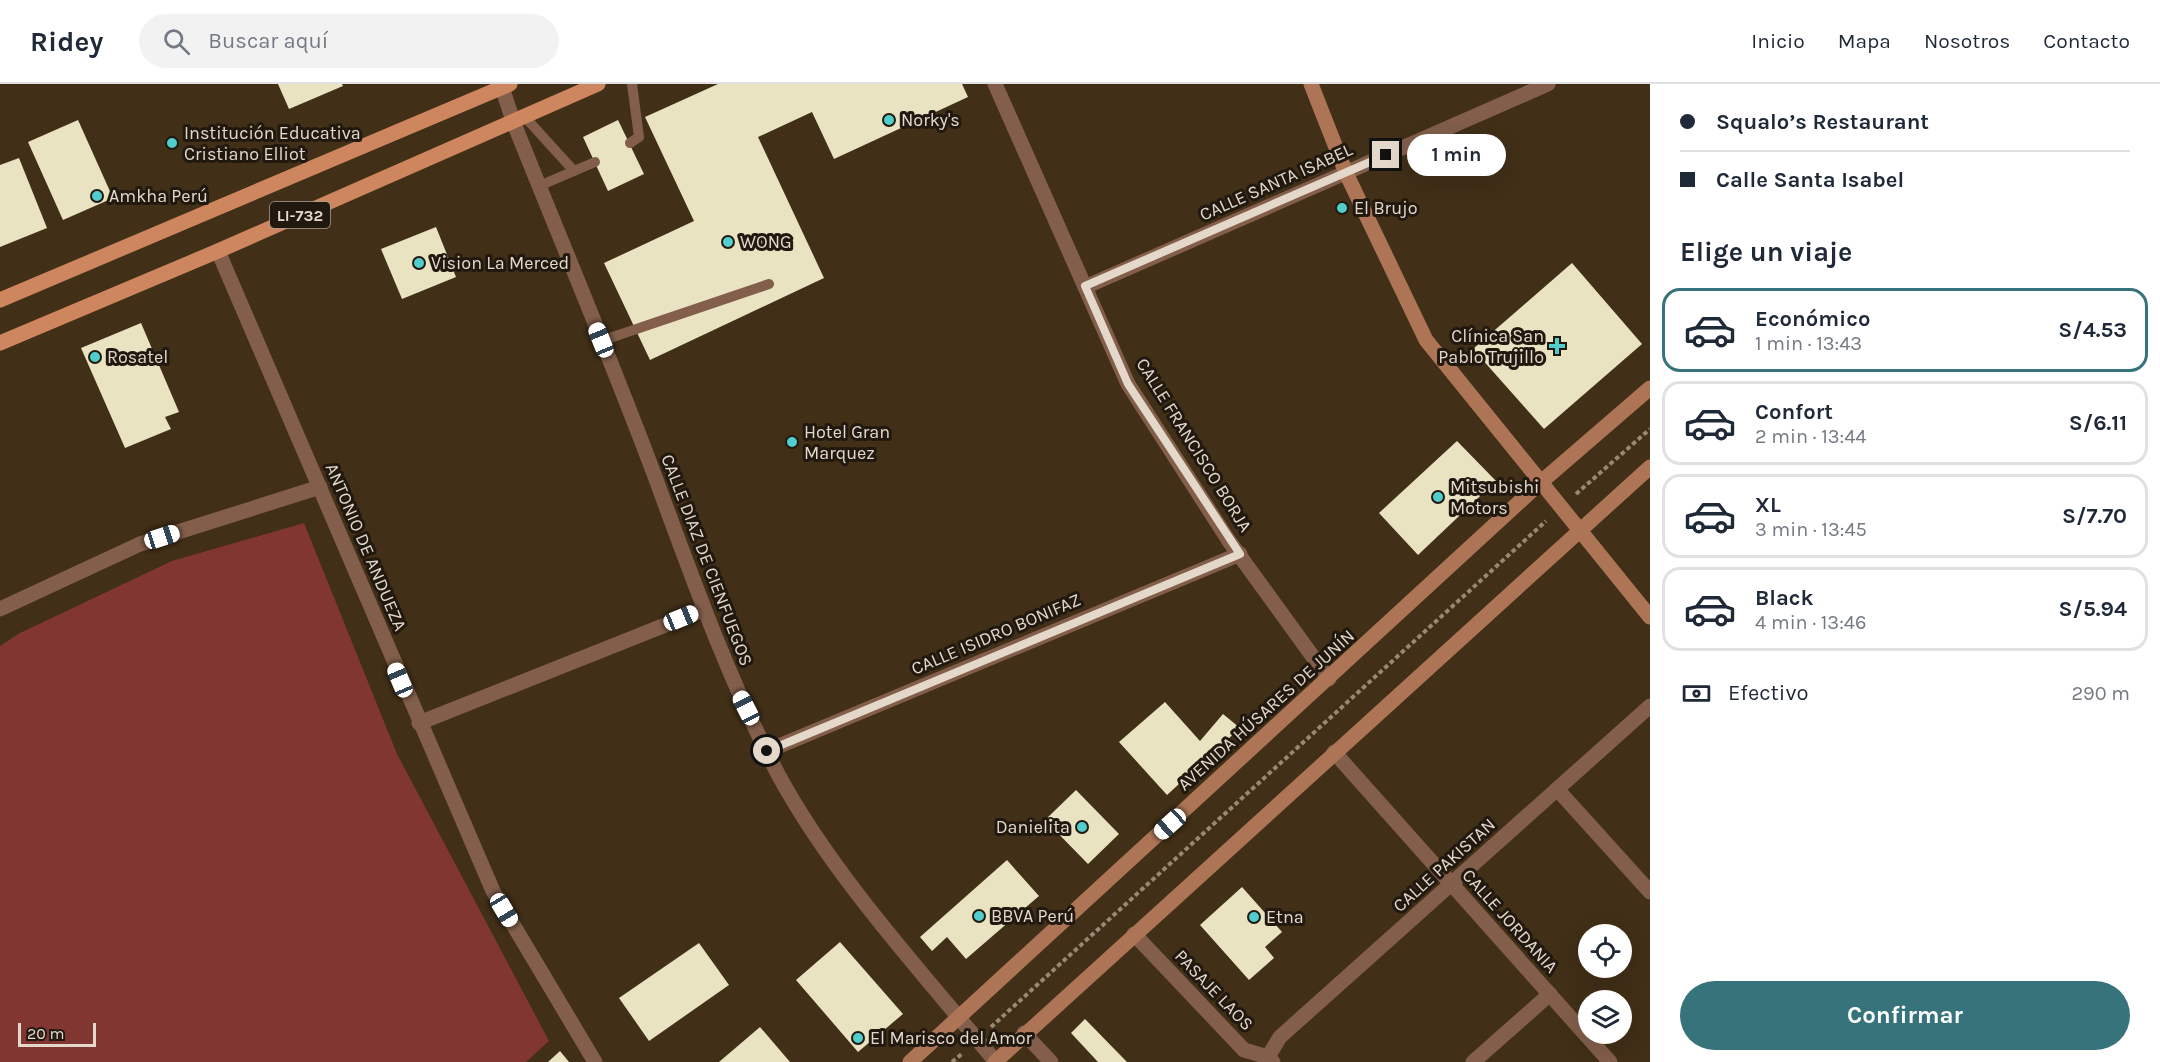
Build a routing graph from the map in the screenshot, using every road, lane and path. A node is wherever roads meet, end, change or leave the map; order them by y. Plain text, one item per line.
1 (598, 84) edge
2 (632, 84) edge
3 (995, 84) edge
4 (1311, 84) edge
5 (1548, 84) edge
6 (505, 85) edge
7 (518, 119) junction
8 (630, 143) dead end
9 (595, 162) dead end
10 (574, 171) junction
11 (1346, 173) junction
12 (539, 186) junction
13 (218, 251) junction
14 (769, 284) dead end
15 (1085, 286) junction
16 (0, 300) edge
17 (601, 340) junction
18 (0, 343) edge
19 (1650, 388) edge
20 (1650, 429) edge
21 (1650, 467) edge
22 (1540, 483) junction
23 (320, 486) junction
24 (1560, 508) junction
25 (1578, 531) junction
26 (1240, 554) junction
27 (0, 609) edge
28 (703, 609) junction
29 (1650, 617) edge
30 (1329, 680) junction
31 (1650, 706) edge
32 (418, 723) junction
33 (767, 751) junction
34 (1334, 752) junction
35 (1557, 789) junction
36 (1451, 884) junction
37 (1650, 892) edge
38 (1134, 934) junction
39 (1550, 994) junction
40 (958, 1017) junction
41 (1024, 1033) junction
42 (977, 1040) junction
43 (1271, 1059) edge
44 (595, 1062) edge
45 (910, 1062) edge
46 (952, 1062) edge
47 (995, 1062) edge
48 (1051, 1062) edge
49 (1473, 1062) edge
50 (1610, 1062) edge

1 - 7 main road, LI-732
2 - 8 lane
3 - 15 street, CALLE FRANCISCO BORJA
4 - 11 street
5 - 11 street, CALLE SANTA ISABEL
6 - 7 street, CALLE DIAZ DE CIENFUEGOS
6 - 16 main road, LI-732
7 - 10 lane
7 - 12 street, CALLE DIAZ DE CIENFUEGOS
7 - 13 main road, LI-732
9 - 10 lane
10 - 12 lane
11 - 15 street, CALLE SANTA ISABEL
11 - 22 street
12 - 17 street, CALLE DIAZ DE CIENFUEGOS
13 - 18 main road, LI-732
13 - 23 street, ANTONIO DE ANDUEZA
14 - 17 lane
15 - 26 street, CALLE FRANCISCO BORJA
17 - 28 street, CALLE DIAZ DE CIENFUEGOS
19 - 22 street, AVENIDA HÚSARES DE JUNÍN
20 - 24 path
21 - 25 street
22 - 24 street
22 - 30 street, AVENIDA HÚSARES DE JUNÍN
23 - 27 street
23 - 32 street, ANTONIO DE ANDUEZA
24 - 25 street
24 - 42 path
25 - 29 street
25 - 34 street
26 - 30 street, CALLE FRANCISCO BORJA
26 - 33 street, CALLE ISIDRO BONIFAZ
28 - 32 street
28 - 33 street, CALLE DIAZ DE CIENFUEGOS
30 - 40 street, AVENIDA HÚSARES DE JUNÍN
31 - 35 street, CALLE PAKISTAN
32 - 44 street, ANTONIO DE ANDUEZA
33 - 40 street, CALLE DIAZ DE CIENFUEGOS
34 - 36 street, CALLE JORDANIA
34 - 38 street
35 - 36 street, CALLE PAKISTAN
35 - 37 street
36 - 39 street, CALLE JORDANIA
36 - 43 street, CALLE PAKISTAN
38 - 41 street
38 - 43 street, PASAJE LAOS
39 - 49 street
39 - 50 street, CALLE JORDANIA
40 - 42 street, CALLE DIAZ DE CIENFUEGOS
40 - 45 street, AVENIDA HÚSARES DE JUNÍN
41 - 47 street
41 - 48 street
42 - 46 path
42 - 47 street, CALLE DIAZ DE CIENFUEGOS

